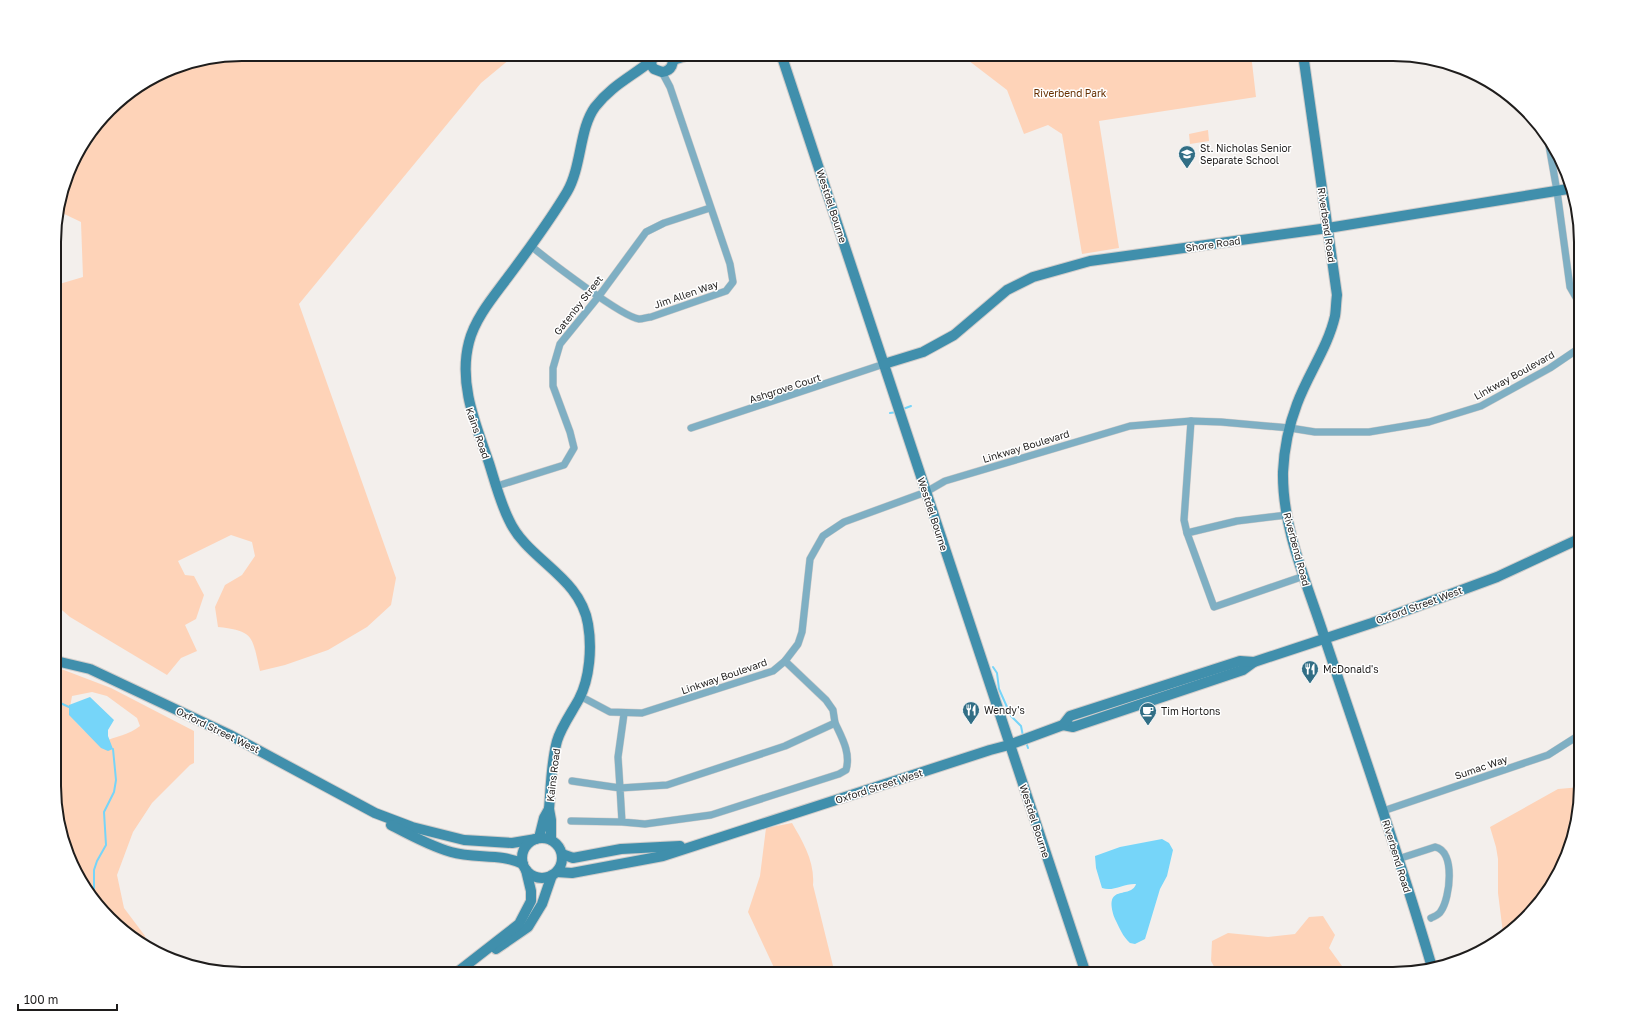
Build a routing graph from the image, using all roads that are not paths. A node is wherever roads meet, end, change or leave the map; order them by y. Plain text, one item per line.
1 (783, 61) edge
2 (1304, 61) edge
3 (662, 63) edge
4 (1550, 152) edge
5 (1566, 189) edge
6 (1557, 191) junction
7 (710, 208) junction
8 (1328, 228) junction
9 (531, 246) junction
10 (1574, 294) edge
11 (599, 296) junction
12 (1574, 352) edge
13 (884, 364) junction
14 (1191, 422) junction
15 (692, 428) dead end
16 (1290, 428) junction
17 (496, 486) junction
18 (926, 492) junction
19 (1287, 515) junction
20 (1187, 533) junction
21 (1574, 541) edge
22 (1304, 576) junction
23 (1325, 638) junction
24 (786, 661) junction
25 (61, 662) edge
26 (580, 696) junction
27 (624, 714) junction
28 (835, 723) junction
29 (1574, 738) edge
30 (1010, 745) junction
31 (572, 781) dead end
32 (620, 788) junction
33 (549, 809) junction
34 (1383, 811) junction
35 (375, 813) junction
36 (571, 820) dead end
37 (622, 822) junction
38 (538, 838) junction
39 (551, 840) junction
40 (695, 845) junction
41 (562, 854) junction
42 (1398, 859) junction
43 (525, 867) junction
44 (554, 874) junction
45 (1431, 918) dead end
46 (1431, 963) edge
47 (465, 965) joint
48 (1084, 967) edge

1 - 13 street, Westdel Bourne
2 - 8 street, Riverbend Road
3 - 7 street, Jim Allen Way
3 - 9 street, Kains Road
4 - 6 street
5 - 6 street, Shore Road
6 - 8 street, Shore Road
6 - 10 street
7 - 11 street, Gatenby Street
7 - 11 street, Jim Allen Way
8 - 13 street, Shore Road
8 - 16 street, Riverbend Road
9 - 11 street, Jim Allen Way
9 - 17 street, Kains Road
11 - 17 street, Gatenby Street
12 - 16 street, Linkway Boulevard
13 - 15 street, Ashgrove Court
13 - 18 street, Westdel Bourne
14 - 16 street, Linkway Boulevard
14 - 18 street, Linkway Boulevard
14 - 20 street
16 - 19 street, Riverbend Road
17 - 26 street, Kains Road
18 - 24 street, Linkway Boulevard
18 - 30 street, Westdel Bourne
19 - 20 street
19 - 22 street, Riverbend Road
20 - 22 street
21 - 23 street, Oxford Street West
22 - 23 street, Riverbend Road
23 - 30 street, Oxford Street West
23 - 34 street, Riverbend Road
24 - 27 street, Linkway Boulevard
24 - 28 street
25 - 35 street, Oxford Street West
26 - 27 street, Linkway Boulevard
26 - 33 street, Kains Road
27 - 32 street
28 - 32 street
28 - 37 street
29 - 34 street, Sumac Way
30 - 40 street, Oxford Street West
30 - 48 street, Westdel Bourne
31 - 32 street
32 - 37 street
33 - 38 street, Kains Road
33 - 39 street, Kains Road
34 - 42 street, Riverbend Road
35 - 38 street, Oxford Street West
35 - 43 street, Oxford Street West
36 - 37 street
38 - 39 street
38 - 43 street
39 - 41 street
40 - 41 street, Oxford Street West
40 - 44 street, Oxford Street West
41 - 44 street
42 - 45 street
42 - 46 street, Riverbend Road
43 - 44 street
43 - 47 street
44 - 47 street

